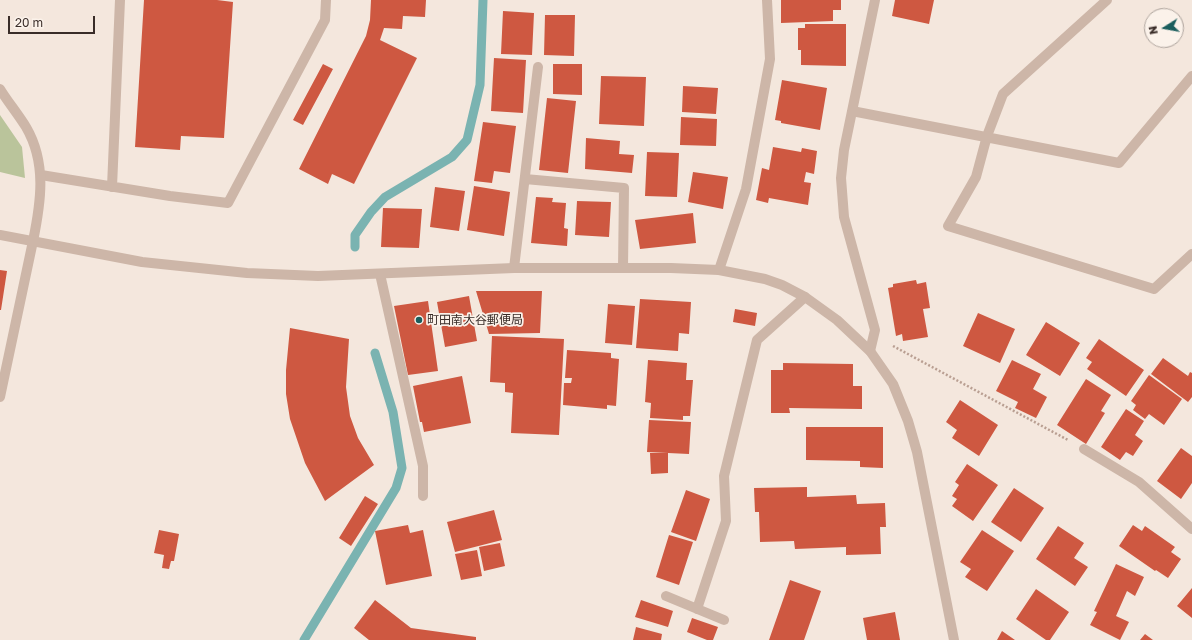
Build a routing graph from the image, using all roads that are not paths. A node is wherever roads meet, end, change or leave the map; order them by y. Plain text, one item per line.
1 (120, 0) edge
2 (326, 0) edge
3 (767, 0) edge
4 (875, 0) edge
5 (1107, 0) edge
6 (538, 67) dead end
7 (1192, 76) edge
8 (0, 89) edge
9 (852, 111) junction
10 (987, 136) junction
11 (41, 175) junction
12 (525, 179) junction
13 (112, 187) junction
14 (0, 235) edge
15 (33, 241) junction
16 (1192, 254) edge
17 (514, 268) junction
18 (623, 268) junction
19 (719, 270) junction
20 (380, 274) junction
21 (805, 297) junction
22 (870, 351) junction
23 (0, 397) edge
24 (1084, 449) road end
25 (423, 496) dead end
26 (1192, 529) edge
27 (666, 596) dead end
28 (697, 609) junction
29 (724, 620) dead end
30 (954, 640) edge

1 - 13 street
2 - 13 street
3 - 19 street
4 - 9 street
5 - 10 street
6 - 12 street
7 - 10 street
8 - 11 street
9 - 10 street
9 - 22 street
10 - 16 street
11 - 13 street
11 - 15 street
12 - 17 street
12 - 18 street
14 - 15 street
15 - 20 street
15 - 23 street
17 - 18 street
17 - 20 street
18 - 19 street
19 - 21 street
20 - 25 street
21 - 22 street
21 - 28 street
22 - 30 street
24 - 26 street
27 - 28 street
28 - 29 street

